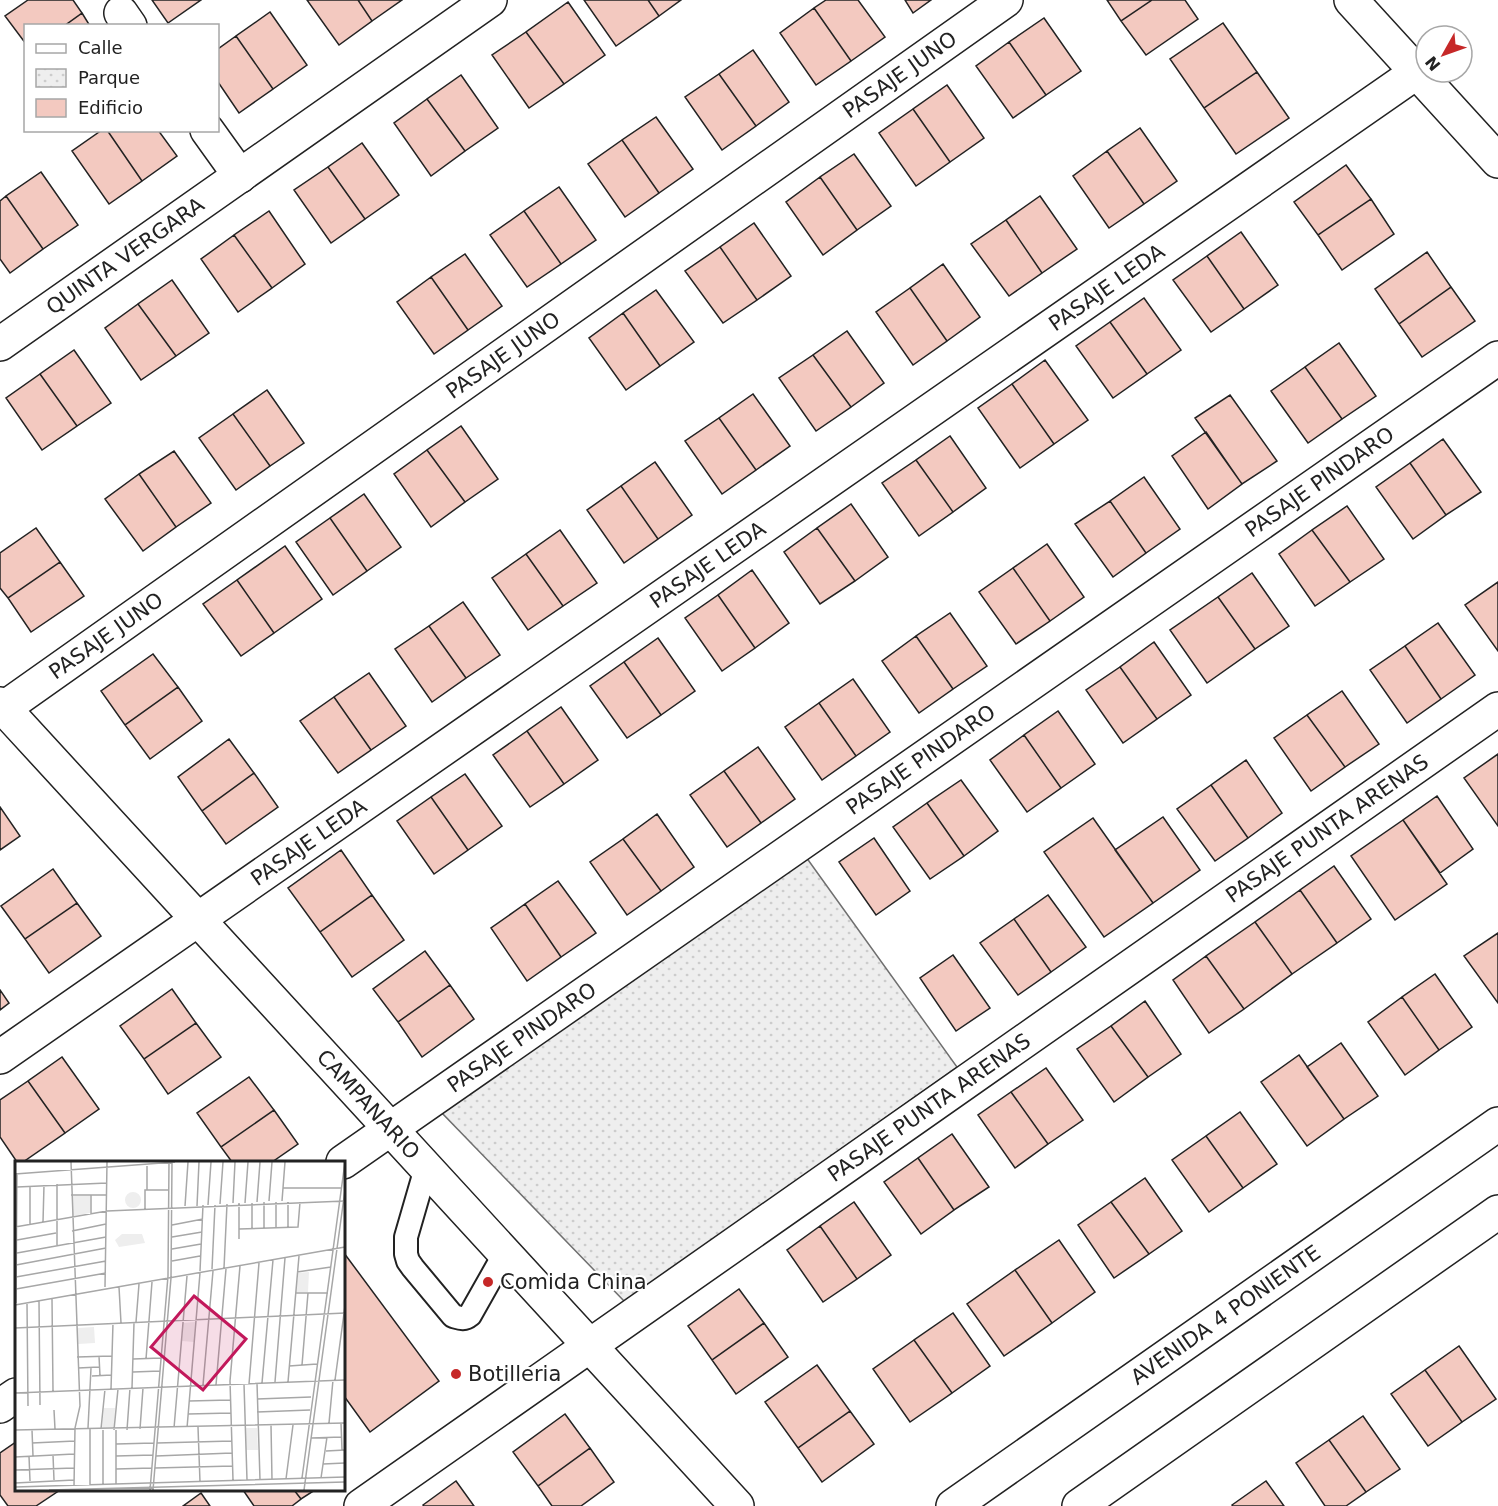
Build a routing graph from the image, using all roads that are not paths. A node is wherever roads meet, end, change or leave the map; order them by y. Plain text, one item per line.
1 (1006, 0) edge
2 (1351, 0) edge
3 (469, 6) edge
4 (1414, 69) edge
5 (1414, 74) edge
6 (1428, 84) edge
7 (208, 132) edge
8 (1498, 161) edge
9 (240, 176) junction
10 (3, 335) edge
11 (1498, 358) edge
12 (1, 708) edge
13 (1498, 710) edge
14 (198, 919) junction
15 (0, 1057) edge
16 (1498, 1125) edge
17 (391, 1128) junction
18 (344, 1161) edge
19 (426, 1168) junction
20 (1498, 1212) edge
21 (505, 1253) junction
22 (590, 1346) junction
23 (15, 1396) edge
24 (0, 1406) edge
25 (361, 1506) edge
26 (737, 1506) edge
27 (953, 1506) edge
28 (1079, 1506) edge

1 - 12 street, PASAJE JUNO
2 - 4 street
3 - 9 street, QUINTA VERGARA
5 - 14 street, PASAJE LEDA
6 - 8 street
7 - 9 street
9 - 10 street, QUINTA VERGARA
11 - 17 street, PASAJE PINDARO
12 - 14 street, CAMPANARIO
13 - 22 street, PASAJE PUNTA ARENAS
14 - 15 street, PASAJE LEDA
14 - 17 street, CAMPANARIO
16 - 27 street, AVENIDA 4 PONIENTE
17 - 18 street, PASAJE PINDARO
17 - 19 street, CAMPANARIO
19 - 21 street, CAMPANARIO
19 - 21 lane
20 - 28 street
21 - 22 street, CAMPANARIO
22 - 25 street, PASAJE PUNTA ARENAS
22 - 26 street, CAMPANARIO
23 - 24 street

